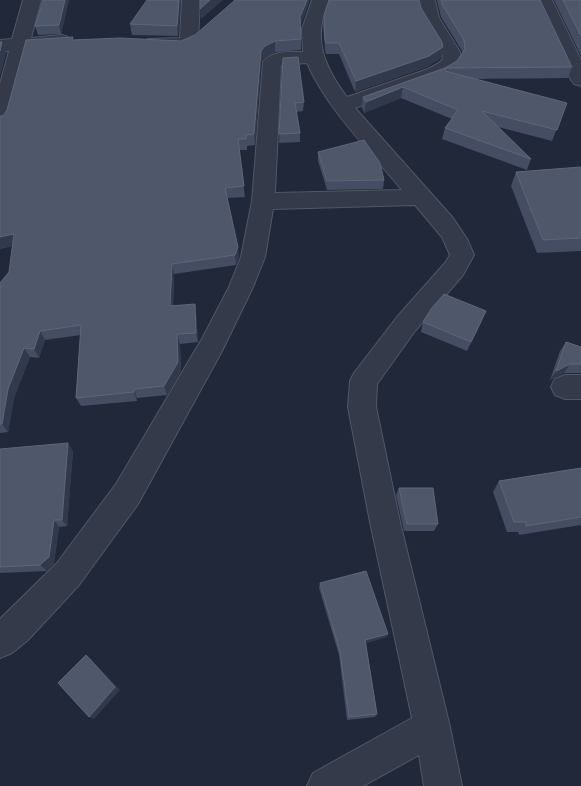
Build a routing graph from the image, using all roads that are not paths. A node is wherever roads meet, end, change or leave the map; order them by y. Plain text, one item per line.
1 (32, 0) edge
2 (191, 0) edge
3 (321, 0) edge
4 (426, 0) edge
5 (543, 0) edge
6 (204, 28) edge
7 (75, 40) edge
8 (189, 40) junction
9 (140, 43) edge
10 (20, 44) junction
11 (0, 46) edge
12 (314, 57) junction
13 (581, 80) edge
14 (343, 105) junction
15 (0, 120) edge
16 (421, 197) junction
17 (264, 201) junction
18 (0, 641) edge
19 (432, 727) junction
20 (326, 786) edge
21 (443, 786) edge

1 - 10 street
2 - 8 street
3 - 12 street
4 - 14 street
5 - 13 street
6 - 8 street
7 - 10 street
8 - 9 street
10 - 11 street
10 - 15 street
12 - 14 street
12 - 17 street
14 - 16 street
16 - 17 street
16 - 19 street
17 - 18 street
19 - 20 street
19 - 21 street

